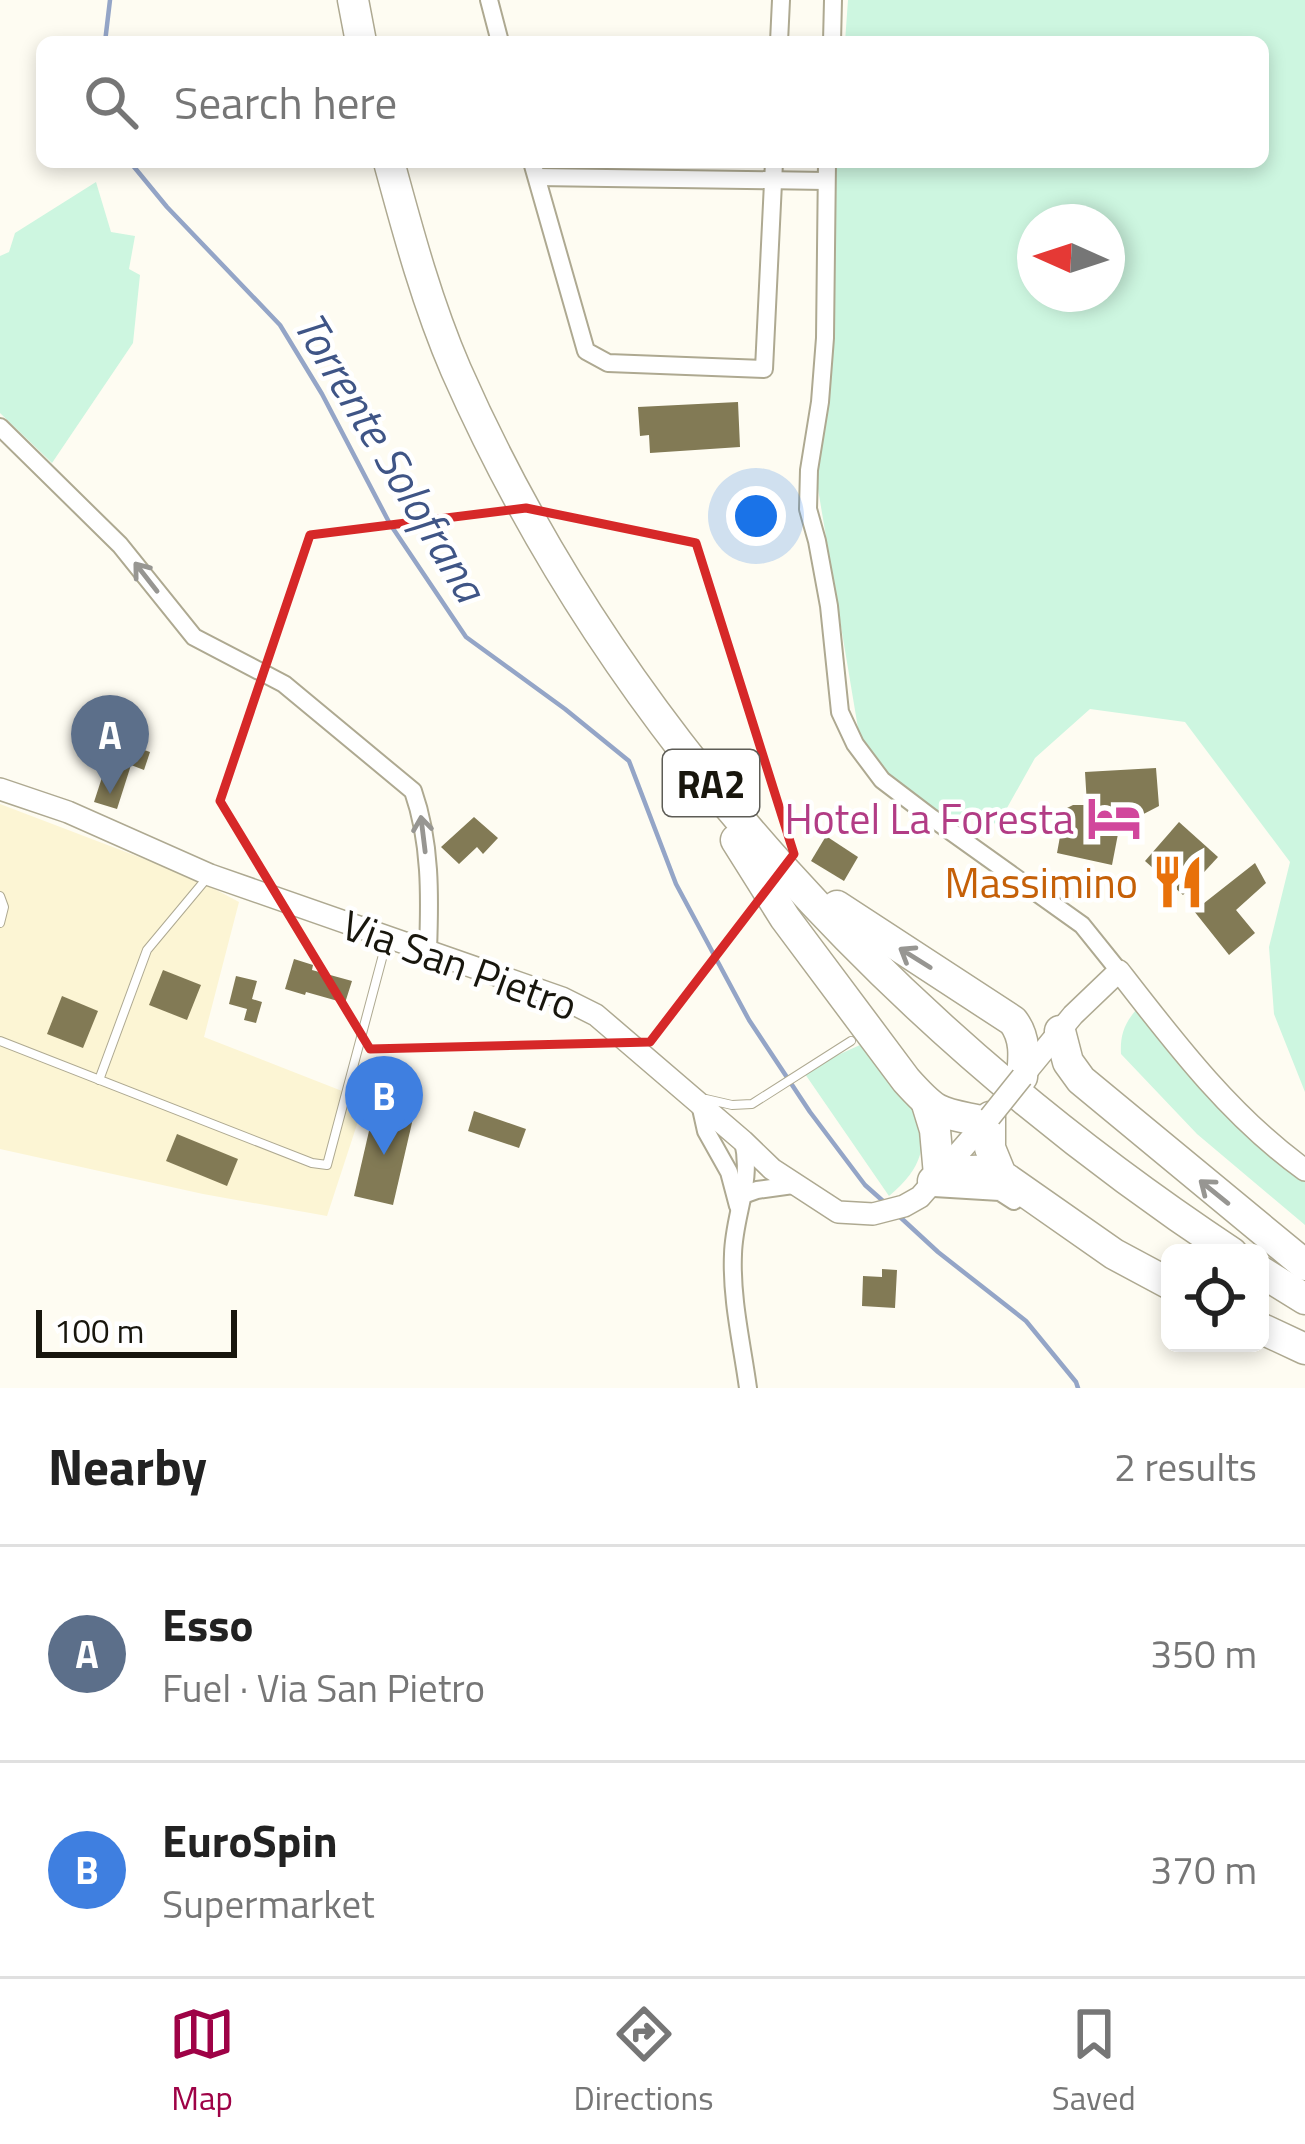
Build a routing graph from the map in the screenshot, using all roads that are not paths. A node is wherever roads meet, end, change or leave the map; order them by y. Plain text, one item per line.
1 (337, 0) edge
2 (353, 0) edge
3 (489, 0) edge
4 (782, 0) edge
5 (833, 0) edge
6 (344, 36) edge
7 (361, 36) edge
8 (498, 36) edge
9 (779, 36) edge
10 (832, 36) edge
11 (375, 168) edge
12 (391, 168) edge
13 (534, 170) edge
14 (774, 171) edge
15 (827, 171) edge
16 (0, 428) edge
17 (0, 789) edge
18 (731, 808) junction
19 (736, 840) junction
20 (210, 874) junction
21 (0, 896) edge
22 (0, 923) edge
23 (428, 950) junction
24 (384, 951) dead end
25 (1119, 971) junction
26 (1013, 1021) junction
27 (1063, 1027) junction
28 (0, 1041) edge
29 (850, 1041) dead end
30 (1024, 1075) junction
31 (99, 1080) junction
32 (1081, 1080) junction
33 (694, 1099) junction
34 (927, 1104) junction
35 (988, 1119) junction
36 (743, 1141) junction
37 (1305, 1169) edge
38 (729, 1172) junction
39 (1001, 1175) junction
40 (933, 1181) junction
41 (793, 1185) junction
42 (741, 1201) junction
43 (1185, 1244) edge
44 (1219, 1244) edge
45 (1305, 1265) edge
46 (1269, 1277) edge
47 (1161, 1279) edge
48 (1161, 1293) edge
49 (1269, 1297) edge
50 (1305, 1299) edge
51 (1305, 1318) edge
52 (1269, 1332) edge
53 (1269, 1345) edge
54 (1305, 1349) edge
55 (1305, 1363) edge
56 (748, 1388) edge

1 - 6 highway
2 - 7 highway
3 - 8 street
4 - 9 street
5 - 10 street
11 - 19 highway, RA2
12 - 18 highway, RA2
13 - 14 street
13 - 14 street
14 - 15 street
15 - 25 street
23 -> 16 street
17 - 20 street, Via San Pietro
26 -> 18 highway
18 - 44 highway, RA2
19 - 34 highway
19 - 43 highway, RA2
20 - 23 street, Via San Pietro
20 - 31 lane
21 - 22 lane
23 - 33 street, Via San Pietro
24 - 31 lane
25 - 27 street
25 - 37 street
26 - 27 highway
26 - 30 highway
27 - 30 street
27 - 32 highway
28 - 31 lane
29 - 33 lane
30 - 32 highway
30 - 35 street, bridge
45 -> 32 highway
33 - 36 street, Via San Pietro
33 - 38 street
34 - 35 highway
34 - 40 highway
35 - 39 highway
35 - 40 street
36 - 38 street
36 - 41 street, Via San Pietro
36 - 42 street
38 - 42 street
39 - 40 highway
39 - 47 highway
40 - 41 street, Via San Pietro
40 - 48 street
41 - 42 street
42 - 56 street
46 - 50 highway
49 - 51 highway
52 - 54 highway
53 - 55 street

